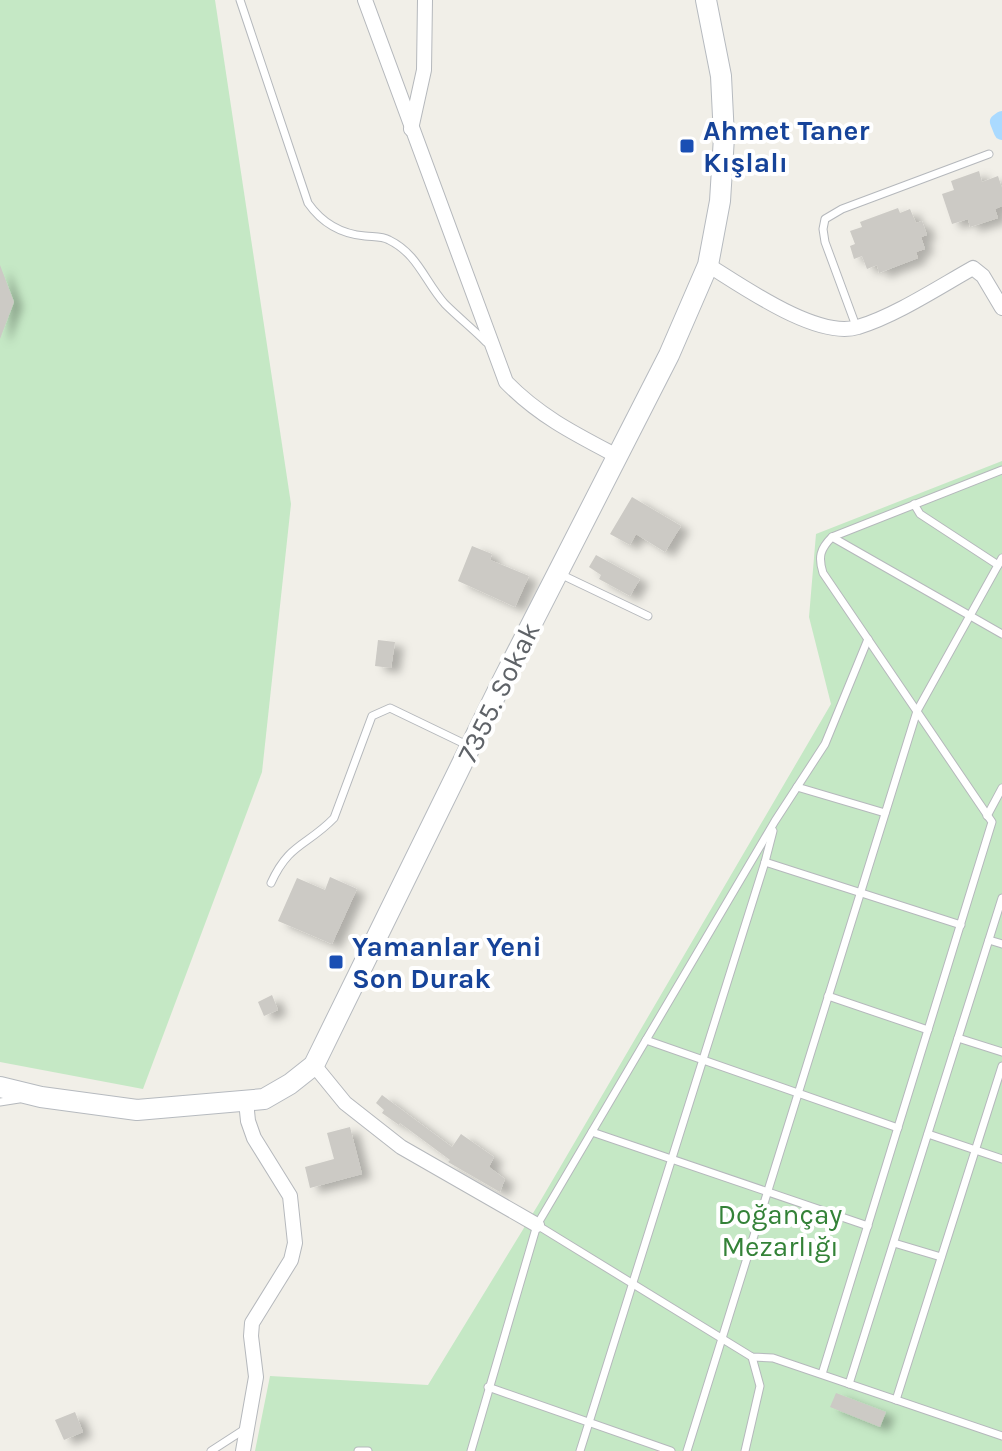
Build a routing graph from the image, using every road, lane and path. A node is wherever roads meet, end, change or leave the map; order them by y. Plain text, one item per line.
1 (240, 0) edge
2 (365, 0) edge
3 (425, 0) edge
4 (706, 0) edge
5 (411, 129) junction
6 (989, 154) dead end
7 (708, 265) junction
8 (1002, 308) edge
9 (857, 328) junction
10 (491, 346) junction
11 (617, 456) junction
12 (1002, 470) edge
13 (914, 504) junction
14 (832, 537) junction
15 (1000, 561) edge
16 (557, 573) junction
17 (970, 615) junction
18 (648, 616) dead end
19 (1002, 634) edge
20 (868, 639) junction
21 (917, 711) junction
22 (471, 747) junction
23 (797, 787) junction
24 (1002, 788) edge
25 (885, 813) junction
26 (990, 819) junction
27 (775, 821) junction
28 (1002, 825) edge
29 (765, 862) junction
30 (271, 883) dead end
31 (860, 893) junction
32 (1002, 898) edge
33 (961, 925) junction
34 (989, 940) junction
35 (1002, 944) edge
36 (828, 996) junction
37 (928, 1030) junction
38 (958, 1038) junction
39 (646, 1040) junction
40 (1002, 1052) edge
41 (703, 1060) junction
42 (314, 1065) junction
43 (1002, 1066) edge
44 (0, 1087) edge
45 (798, 1093) junction
46 (41, 1097) junction
47 (246, 1101) junction
48 (0, 1102) edge
49 (898, 1128) junction
50 (592, 1132) junction
51 (928, 1134) junction
52 (975, 1150) junction
53 (671, 1159) junction
54 (1002, 1159) edge
55 (768, 1192) junction
56 (537, 1225) junction
57 (868, 1226) junction
58 (894, 1243) junction
59 (941, 1257) junction
60 (632, 1283) junction
61 (722, 1338) junction
62 (752, 1357) junction
63 (822, 1374) junction
64 (849, 1384) junction
65 (488, 1387) junction
66 (896, 1400) junction
67 (589, 1422) junction
68 (247, 1427) junction
69 (1002, 1436) edge
70 (211, 1451) edge
71 (243, 1451) edge
72 (358, 1451) edge
73 (368, 1451) edge
74 (471, 1451) edge
75 (580, 1451) edge
76 (671, 1451) edge
77 (687, 1451) edge
78 (745, 1451) edge

1 - 10 lane
2 - 5 street
3 - 5 street
4 - 7 street, 7355. Sokak
5 - 10 street
6 - 9 lane
7 - 9 street
7 - 11 street, 7355. Sokak
8 - 9 street
10 - 11 street
11 - 16 street, 7355. Sokak
12 - 13 lane
13 - 14 lane
13 - 15 lane
14 - 17 lane
14 - 20 lane
15 - 17 lane
16 - 18 lane
16 - 22 street, 7355. Sokak
17 - 19 lane
17 - 21 lane
20 - 21 lane
20 - 23 lane
21 - 25 lane
21 - 26 lane
22 - 30 lane
22 - 42 street, 7355. Sokak
23 - 25 lane
23 - 27 lane
24 - 26 lane
25 - 31 lane
26 - 28 lane
26 - 33 lane
27 - 29 lane
27 - 39 lane
29 - 31 lane
29 - 41 lane
31 - 33 lane
31 - 36 lane
32 - 34 lane
33 - 37 lane
34 - 35 lane
34 - 38 lane
36 - 37 lane
36 - 45 lane
37 - 49 lane
38 - 40 lane
38 - 51 lane
39 - 41 lane
39 - 50 lane
41 - 45 lane
41 - 53 lane
42 - 47 street, 7355. Sokak
42 - 56 street
43 - 52 lane
44 - 46 street, 7355. Sokak
45 - 49 lane
45 - 55 lane
46 - 47 street, 7355. Sokak
46 - 48 lane
47 - 68 street
49 - 57 lane
50 - 53 lane
50 - 56 lane
51 - 52 lane
51 - 58 lane
52 - 54 lane
52 - 59 lane
53 - 55 lane
53 - 60 lane
55 - 57 lane
55 - 61 lane
56 - 60 lane
56 - 65 lane
57 - 63 lane
58 - 59 lane
58 - 64 lane
59 - 66 lane
60 - 61 lane
60 - 67 lane
61 - 62 lane
61 - 77 lane
62 - 63 lane
62 - 78 lane
63 - 64 lane
64 - 66 lane
65 - 67 lane
65 - 74 lane
66 - 69 lane
67 - 75 lane
67 - 76 lane
68 - 70 lane
68 - 71 street
72 - 73 lane

